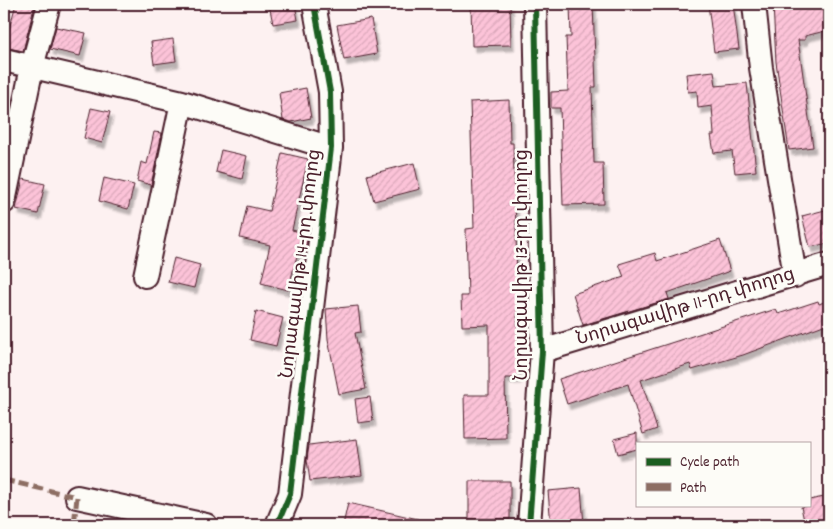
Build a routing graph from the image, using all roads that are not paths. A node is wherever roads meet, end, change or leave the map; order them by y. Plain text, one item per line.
1 (50, 4) edge
2 (314, 4) edge
3 (535, 4) edge
4 (754, 4) edge
5 (4, 60) edge
6 (32, 67) junction
7 (182, 102) junction
8 (331, 148) junction
9 (4, 202) edge
10 (829, 264) edge
11 (146, 276) dead end
12 (795, 276) junction
13 (542, 351) junction
14 (77, 497) dead end
15 (206, 525) edge
16 (277, 525) edge
17 (529, 525) edge

1 - 6 street
2 - 8 street, Նորագավիթ 14-րդ փողոց
3 - 13 street, Նորագավիթ 13-րդ փողոց
4 - 12 street
5 - 6 street
6 - 7 street
6 - 9 street
7 - 8 street
7 - 11 street
8 - 16 street, Նորագավիթ 14-րդ փողոց
10 - 12 street, Նորագավիթ 11-րդ փողոց
12 - 13 street, Նորագավիթ 11-րդ փողոց
13 - 17 street, Նորագավիթ 13-րդ փողոց
14 - 15 street

